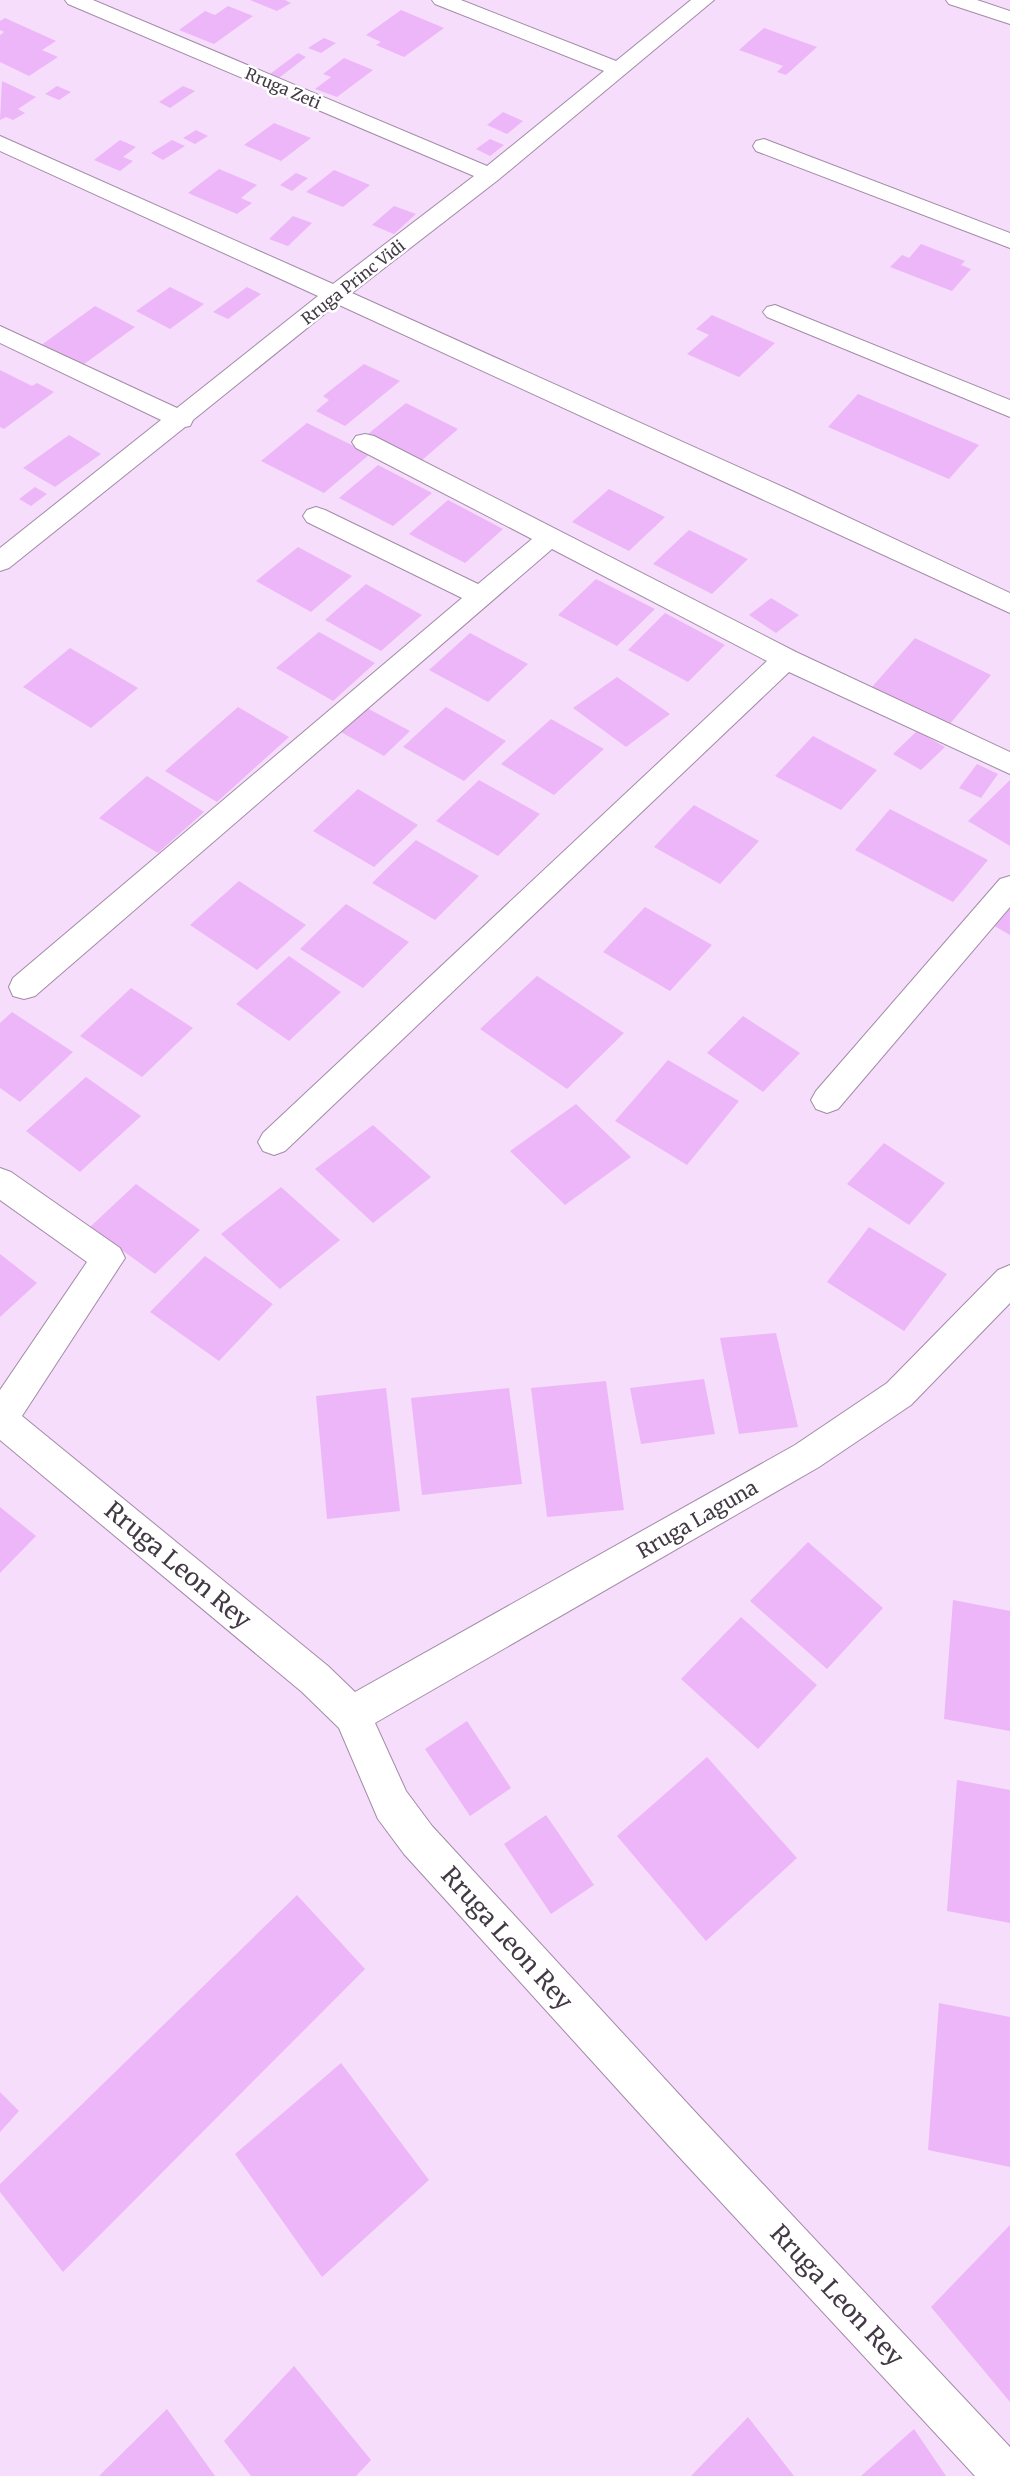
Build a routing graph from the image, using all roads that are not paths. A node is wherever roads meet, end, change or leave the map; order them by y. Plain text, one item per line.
1 (75, 0) edge
2 (442, 0) edge
3 (704, 0) edge
4 (956, 0) edge
5 (1010, 18) edge
6 (617, 69) junction
7 (0, 143) edge
8 (764, 146) dead end
9 (490, 175) junction
10 (1010, 241) edge
11 (334, 295) junction
12 (775, 312) dead end
13 (0, 334) edge
14 (1010, 409) edge
15 (181, 420) junction
16 (365, 442) dead end
17 (316, 516) dead end
18 (549, 538) junction
19 (0, 562) edge
20 (480, 596) junction
21 (1010, 604) edge
22 (786, 659) junction
23 (1010, 764) edge
24 (1010, 887) edge
25 (24, 987) dead end
26 (828, 1100) dead end
27 (274, 1142) dead end
28 (0, 1182) edge
29 (1010, 1280) edge
30 (0, 1419) edge
31 (352, 1715) junction
32 (1006, 2476) edge

1 - 9 street, Rruga Zeti
2 - 6 street
3 - 6 street, Rruga Princ Vidi
4 - 5 street
6 - 9 street, Rruga Princ Vidi
7 - 11 street
8 - 10 street
9 - 11 street, Rruga Princ Vidi
11 - 15 street, Rruga Princ Vidi
11 - 21 street
12 - 14 street
13 - 15 street
15 - 19 street, Rruga Princ Vidi
16 - 18 street
17 - 20 street
18 - 20 street
18 - 22 street
20 - 25 street
22 - 23 street
22 - 27 street
24 - 26 street
28 - 30 street
29 - 31 street, Rruga Laguna
30 - 31 street, Rruga Leon Rey
31 - 32 street, Rruga Leon Rey

